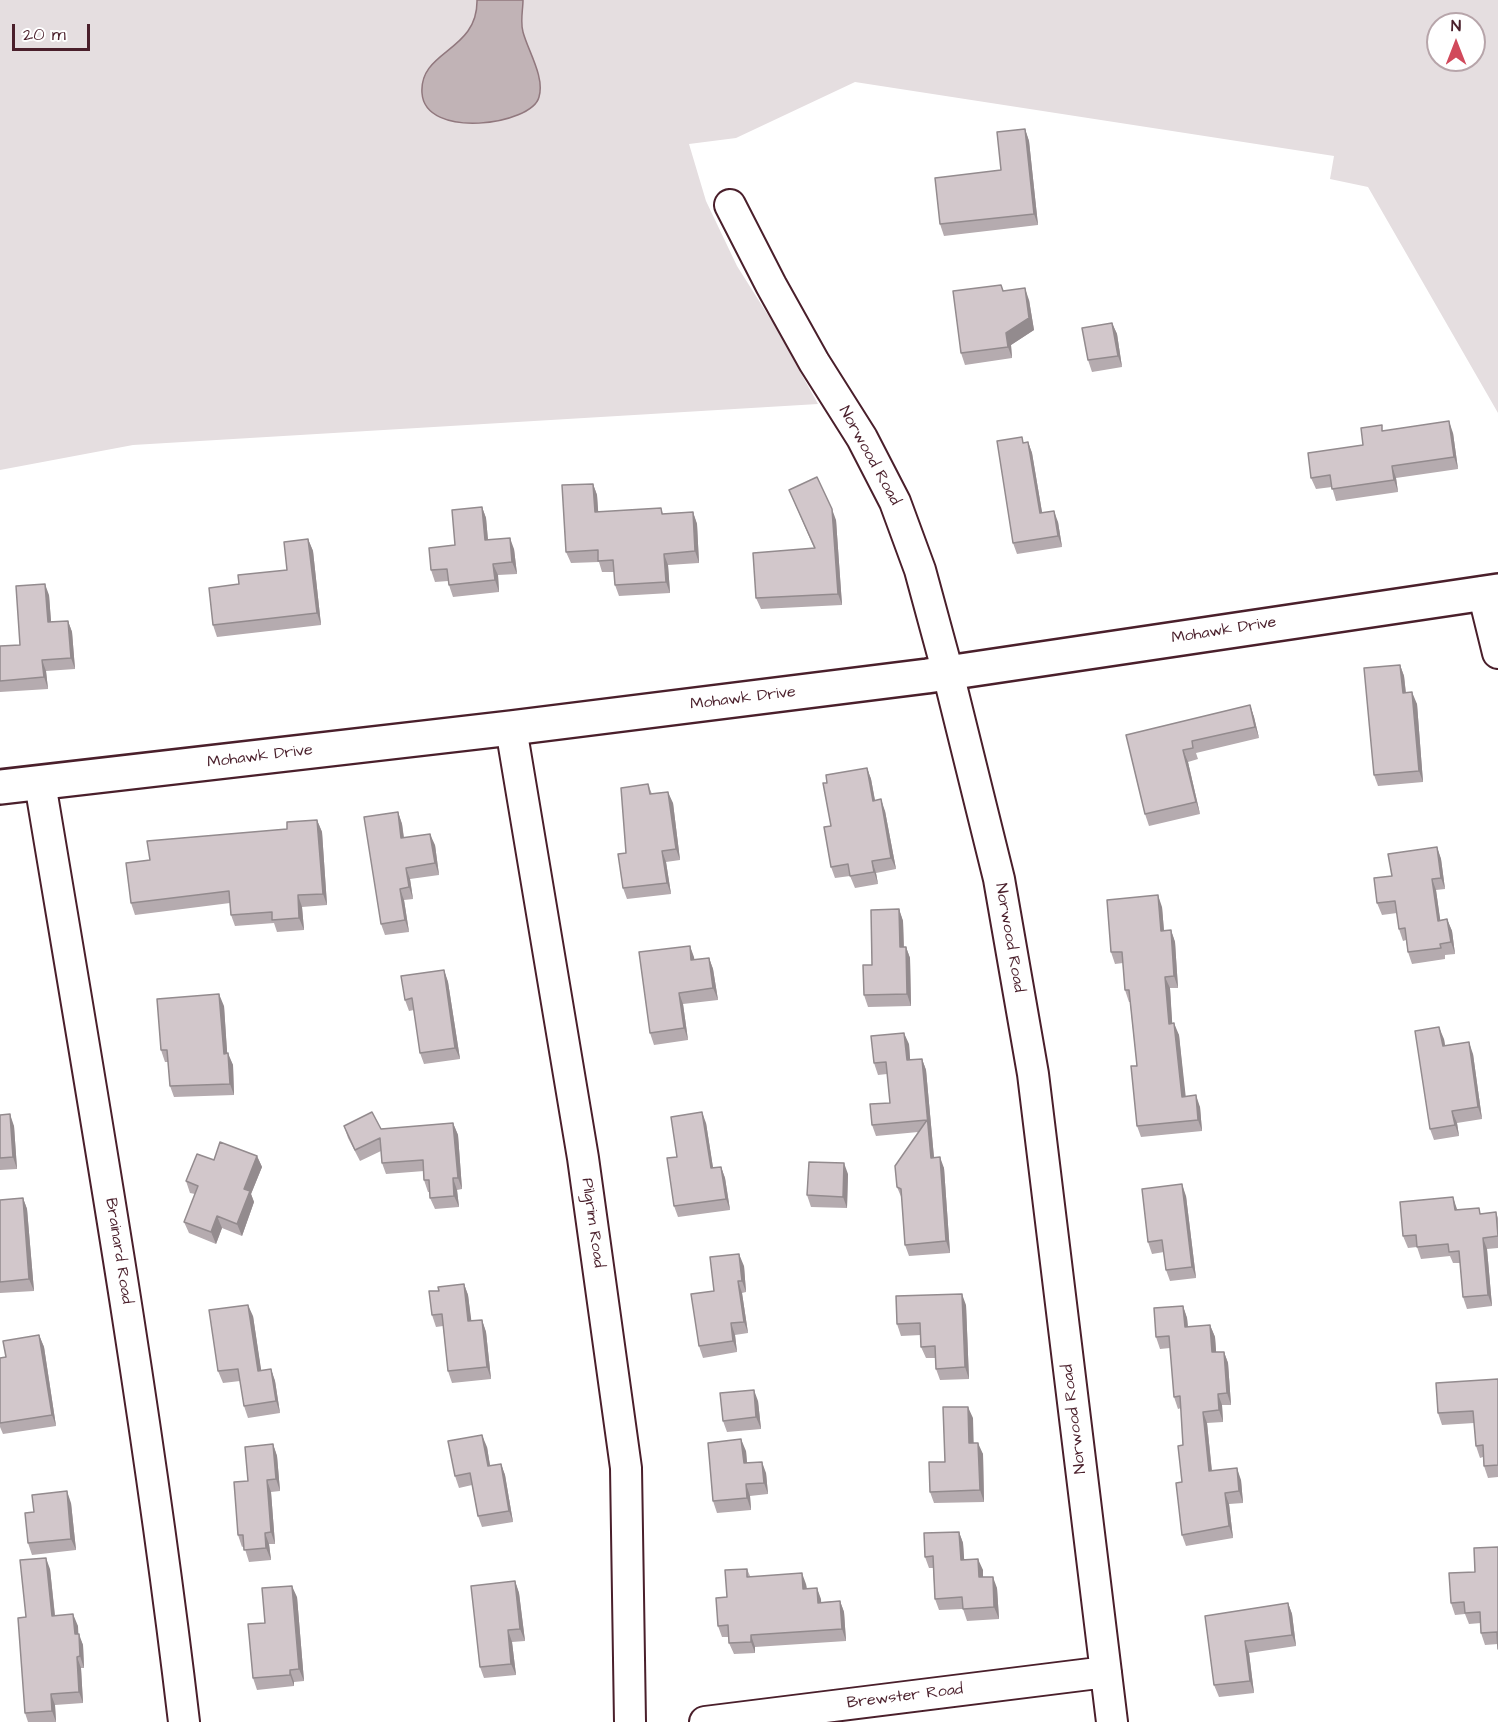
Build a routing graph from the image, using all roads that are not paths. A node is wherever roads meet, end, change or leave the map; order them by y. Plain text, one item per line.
1 (730, 205) dead end
2 (1491, 591) edge
3 (1498, 653) edge
4 (948, 673) junction
5 (511, 728) junction
6 (40, 783) junction
7 (0, 787) edge
8 (1106, 1672) junction
9 (184, 1722) edge
10 (630, 1722) edge
11 (705, 1722) edge
12 (1112, 1722) edge

1 - 4 street, Norwood Road
2 - 3 street
2 - 4 street, Mohawk Drive
4 - 5 street, Mohawk Drive
4 - 8 street, Norwood Road
5 - 6 street, Mohawk Drive
5 - 10 street, Pilgrim Road
6 - 7 street, Mohawk Drive
6 - 9 street, Brainard Road
8 - 11 street, Brewster Road
8 - 12 street, Norwood Road

